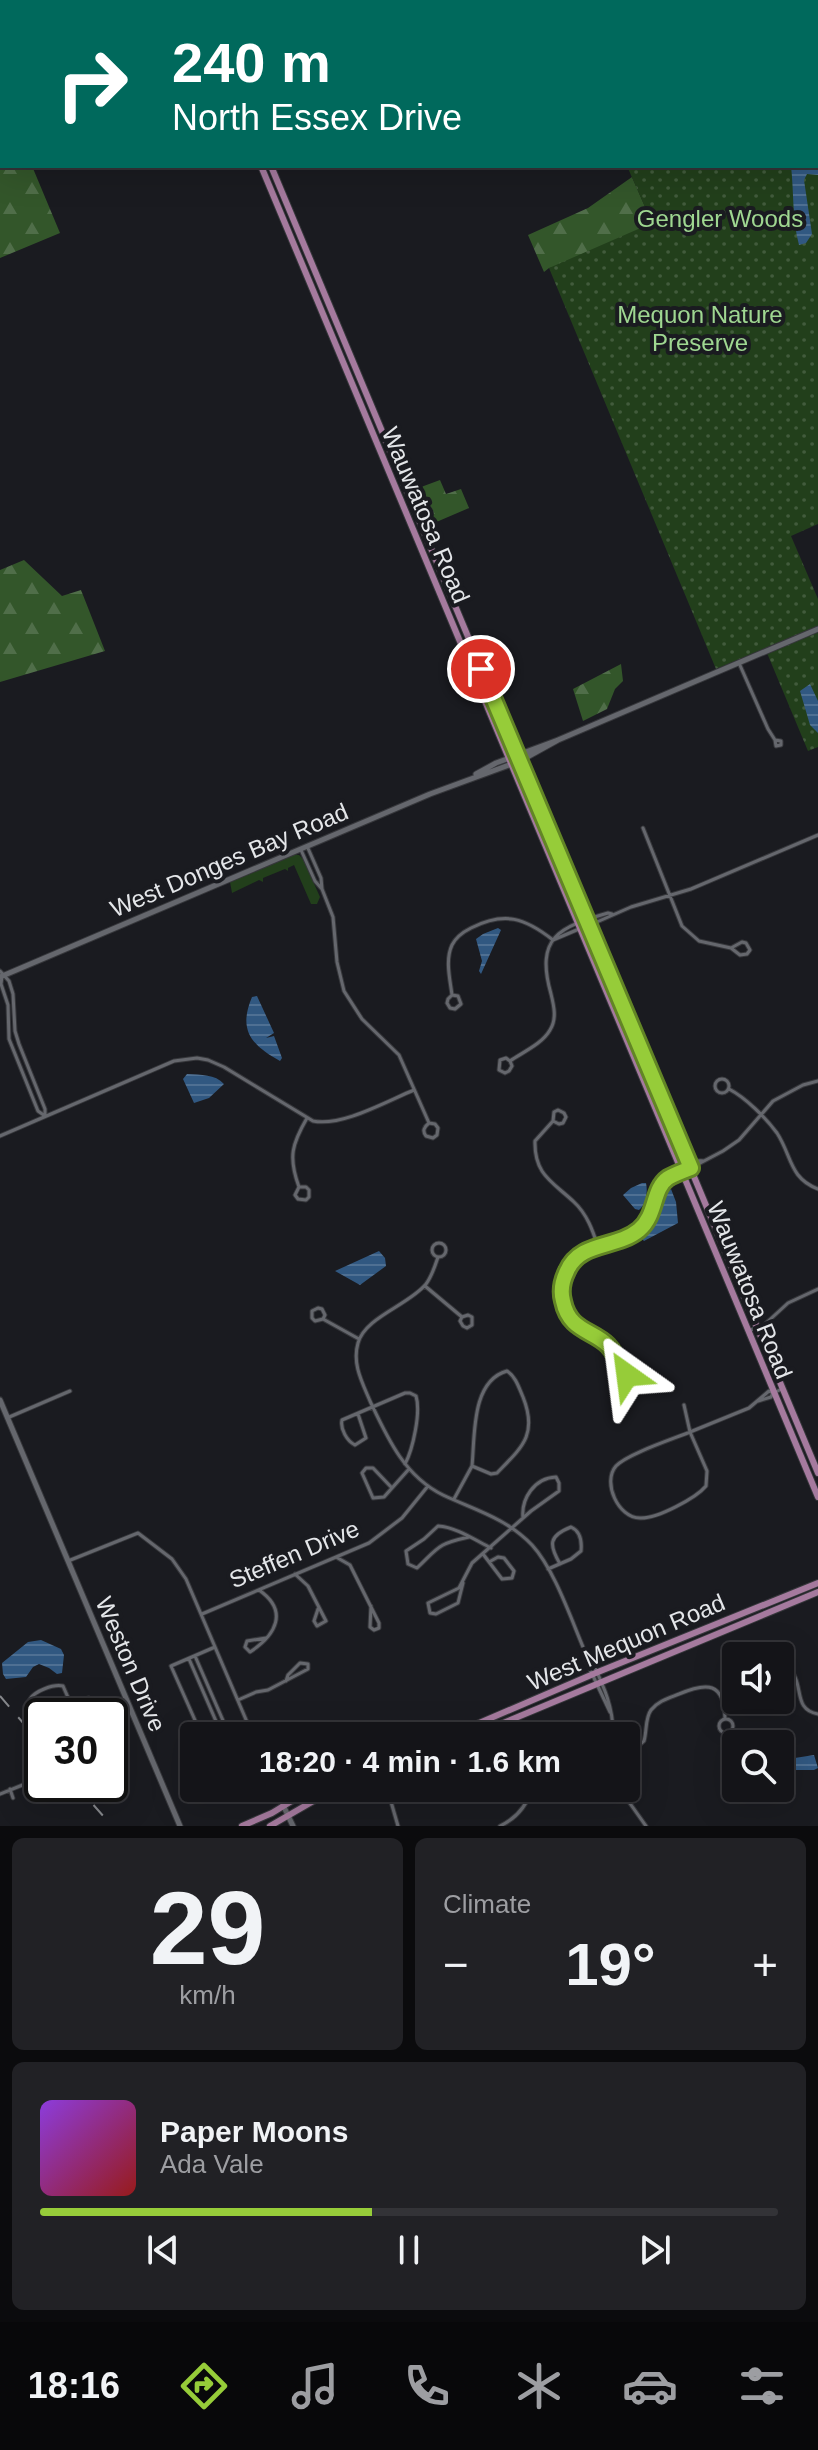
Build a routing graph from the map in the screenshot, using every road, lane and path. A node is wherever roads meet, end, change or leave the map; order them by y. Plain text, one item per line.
1 (262, 168) edge
2 (272, 168) edge
3 (818, 629) edge
4 (739, 663) junction
5 (775, 740) dead end
6 (514, 759) junction
7 (643, 828) dead end
8 (818, 835) edge
9 (304, 848) junction
10 (669, 896) junction
11 (588, 923) junction
12 (578, 926) junction
13 (553, 940) junction
14 (731, 948) dead end
15 (1, 975) edge
16 (452, 995) dead end
17 (510, 1061) dead end
18 (818, 1081) edge
19 (729, 1089) dead end
20 (414, 1090) junction
21 (760, 1115) junction
22 (45, 1116) junction
23 (307, 1118) junction
24 (553, 1121) dead end
25 (429, 1123) dead end
26 (0, 1136) edge
27 (689, 1166) junction
28 (681, 1169) junction
29 (299, 1187) dead end
30 (818, 1189) edge
31 (598, 1247) junction
32 (438, 1257) dead end
33 (425, 1286) junction
34 (818, 1289) edge
35 (462, 1317) dead end
36 (323, 1319) dead end
37 (757, 1327) junction
38 (748, 1331) junction
39 (359, 1339) junction
40 (619, 1368) dead end
41 (782, 1389) junction
42 (70, 1391) dead end
43 (773, 1393) junction
44 (0, 1400) edge
45 (684, 1405) dead end
46 (373, 1406) junction
47 (358, 1414) junction
48 (7, 1418) junction
49 (690, 1432) junction
50 (405, 1464) junction
51 (472, 1466) junction
52 (409, 1469) junction
53 (818, 1472) edge
54 (428, 1486) junction
55 (392, 1488) junction
56 (818, 1497) edge
57 (454, 1499) junction
58 (523, 1518) junction
59 (513, 1528) junction
60 (469, 1537) junction
61 (491, 1548) junction
62 (483, 1554) junction
63 (336, 1557) junction
64 (68, 1561) junction
65 (489, 1562) junction
66 (560, 1564) junction
67 (548, 1569) junction
68 (295, 1574) junction
69 (463, 1583) junction
70 (816, 1589) edge
71 (259, 1590) junction
72 (371, 1606) junction
73 (318, 1609) dead end
74 (202, 1614) junction
75 (266, 1638) junction
76 (216, 1647) junction
77 (195, 1656) junction
78 (189, 1659) junction
79 (595, 1673) junction
80 (794, 1677) edge
81 (286, 1681) junction
82 (599, 1684) junction
83 (30, 1698) edge
84 (68, 1698) edge
85 (539, 1698) junction
86 (238, 1700) junction
87 (129, 1705) joint
88 (544, 1707) junction
89 (818, 1714) edge
90 (725, 1718) dead end
91 (196, 1722) edge
92 (215, 1722) edge
93 (224, 1722) edge
94 (248, 1722) edge
95 (483, 1722) edge
96 (507, 1722) edge
97 (612, 1722) edge
98 (640, 1745) edge
99 (24, 1784) edge
100 (10, 1789) junction
101 (0, 1794) edge
102 (13, 1798) dead end
103 (282, 1802) edge
104 (288, 1802) edge
105 (313, 1802) edge
106 (391, 1802) edge
107 (527, 1802) edge
108 (629, 1802) edge
109 (283, 1805) junction
110 (289, 1817) junction
111 (180, 1826) edge
112 (242, 1826) edge
113 (270, 1826) edge
114 (293, 1826) edge
115 (398, 1826) edge
116 (500, 1826) edge
117 (646, 1826) edge

1 - 6 main road, Wauwatosa Road
2 - 6 main road, Wauwatosa Road
3 - 4 street, West Donges Bay Road
4 - 5 street
4 - 6 street, West Donges Bay Road
6 - 9 street, West Donges Bay Road
6 - 11 main road, Wauwatosa Road
6 - 12 main road, Wauwatosa Road
7 - 10 street
8 - 10 street
9 - 15 street, West Donges Bay Road
9 - 20 street
10 - 11 street
10 - 14 street
11 - 12 street
11 - 27 main road, Wauwatosa Road
12 - 13 street
12 - 28 main road, Wauwatosa Road
13 - 16 street
13 - 17 street
15 - 22 street
15 - 22 street
18 - 21 street
19 - 21 street
20 - 23 street
20 - 25 street
21 - 27 street
21 - 30 street
22 - 23 street
22 - 26 street
23 - 29 street
24 - 31 street
27 - 28 street
27 - 37 main road, Wauwatosa Road
28 - 31 street
28 - 38 main road, Wauwatosa Road
31 - 40 street
32 - 33 street
33 - 35 street
33 - 39 street
34 - 37 street
36 - 39 street
37 - 38 street
37 - 41 main road, Wauwatosa Road
38 - 43 main road, Wauwatosa Road
39 - 46 street
41 - 43 street
41 - 53 main road, Wauwatosa Road
42 - 48 street
43 - 49 street
43 - 56 main road, Wauwatosa Road
44 - 48 street, Weston Drive
45 - 49 street
46 - 47 street
46 - 50 street
46 - 50 street
47 - 47 street
48 - 64 street, Weston Drive
49 - 49 street
50 - 52 street
51 - 51 street
51 - 57 street
52 - 54 street
52 - 55 street
54 - 57 street
54 - 63 street, Steffen Drive
55 - 55 street
57 - 59 street
58 - 58 street
58 - 59 street
59 - 61 street
59 - 67 street
60 - 60 street
60 - 61 street
61 - 62 street
62 - 65 street
62 - 69 street
63 - 68 street, Steffen Drive
63 - 72 street
64 - 74 street
64 - 87 street, Weston Drive
65 - 65 street
66 - 66 street
66 - 67 street
67 - 79 street
68 - 71 street, Steffen Drive
68 - 73 street
69 - 69 street
70 - 79 main road, West Mequon Road
70 - 82 main road, West Mequon Road
71 - 74 street, Steffen Drive
71 - 75 street
72 - 72 street
74 - 76 street
75 - 75 street
76 - 77 street
76 - 86 street
77 - 78 street
77 - 93 street
78 - 91 street
78 - 92 street
79 - 82 street
79 - 85 main road, West Mequon Road
80 - 89 street
81 - 81 street
81 - 86 street
82 - 88 main road, West Mequon Road
82 - 97 street
83 - 84 street
85 - 88 main road
85 - 95 main road, West Mequon Road
86 - 94 street
87 - 111 street, Weston Drive
88 - 96 main road, West Mequon Road
90 - 98 street
99 - 100 street
100 - 101 street
100 - 102 street
103 - 109 street
104 - 109 main road
105 - 110 main road
106 - 115 street
107 - 116 street
108 - 117 street
109 - 110 street
109 - 112 main road
110 - 113 main road
110 - 114 street

